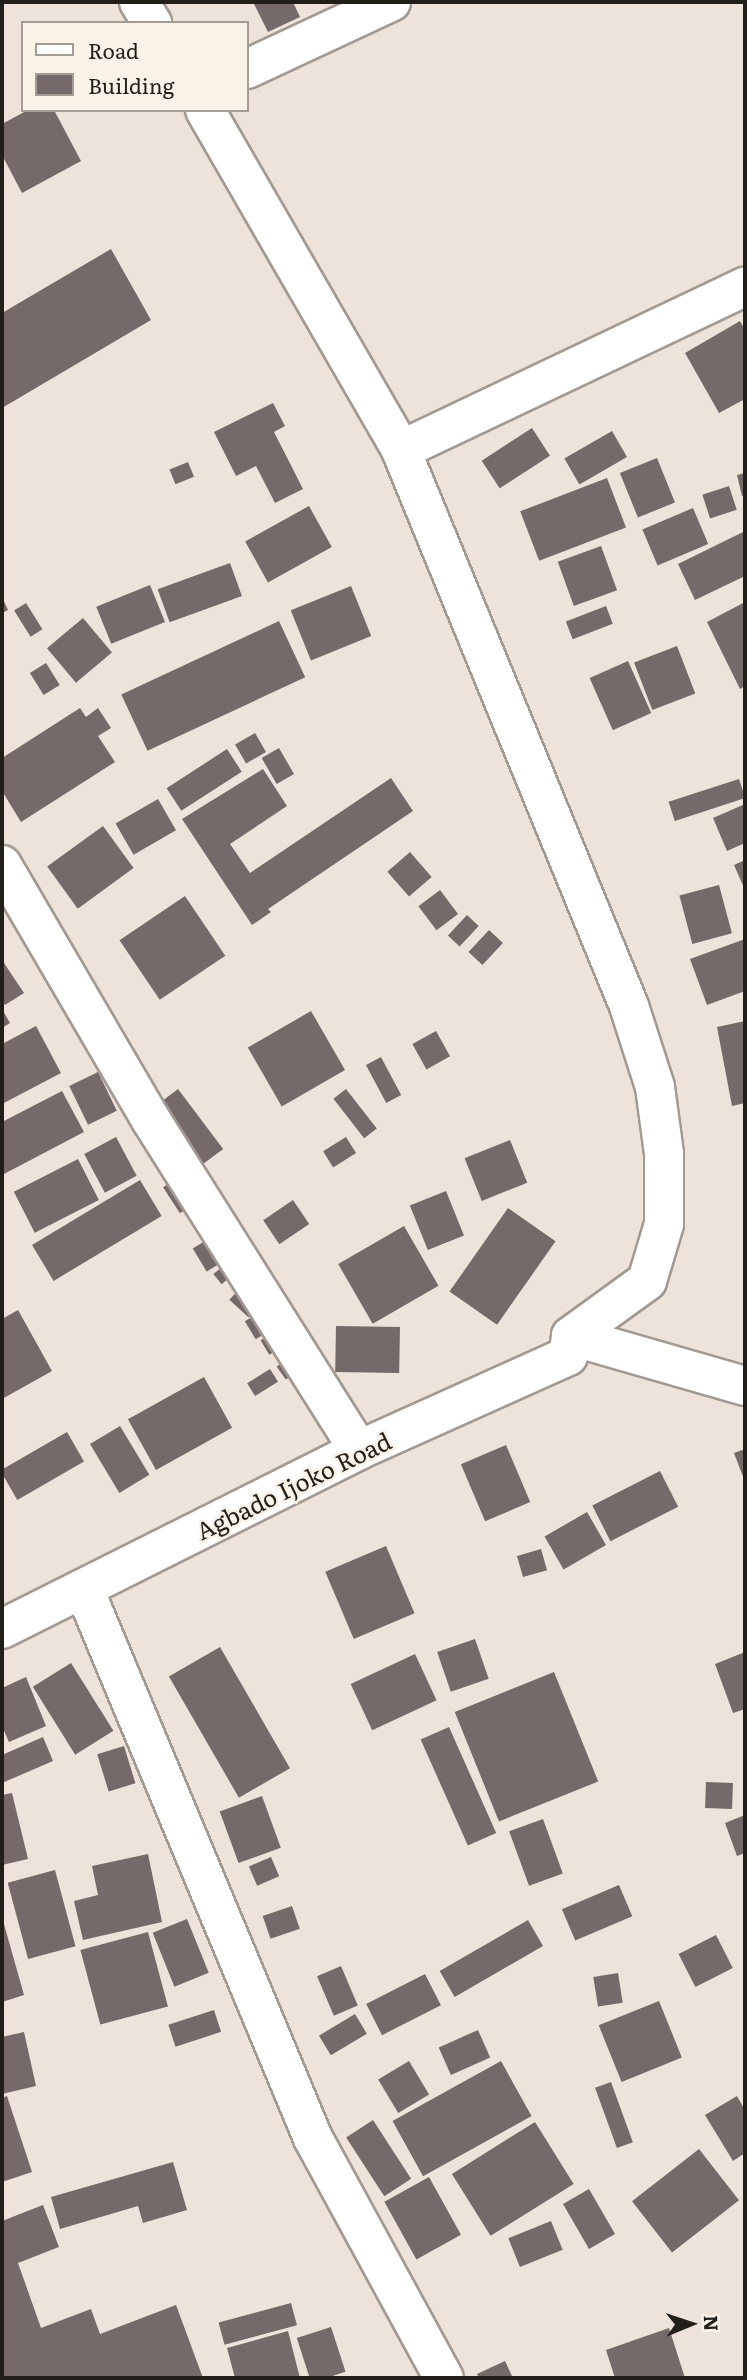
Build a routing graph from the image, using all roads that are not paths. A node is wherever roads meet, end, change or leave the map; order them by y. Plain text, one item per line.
1 (139, 2) edge
2 (391, 2) edge
3 (151, 21) edge
4 (248, 69) edge
5 (206, 112) edge
6 (745, 287) edge
7 (401, 450) junction
8 (2, 865) edge
9 (571, 1336) junction
10 (745, 1386) edge
11 (359, 1450) junction
12 (84, 1588) junction
13 (2, 1629) edge
14 (444, 2378) edge

1 - 3 street
2 - 4 street
5 - 7 street
6 - 7 street
7 - 9 street
8 - 11 street
9 - 10 street
9 - 11 street, Agbado Ijoko Road
11 - 12 street, Agbado Ijoko Road
12 - 13 street, Agbado Ijoko Road
12 - 14 street

